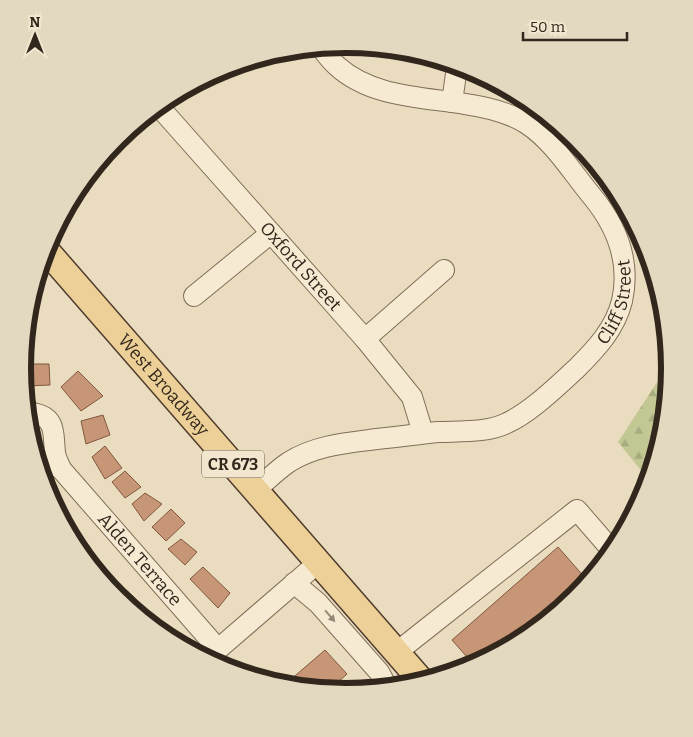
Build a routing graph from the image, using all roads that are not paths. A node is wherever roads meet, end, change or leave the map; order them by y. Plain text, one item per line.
1 (326, 54) edge
2 (457, 73) edge
3 (452, 102) junction
4 (163, 112) edge
5 (271, 232) junction
6 (52, 257) edge
7 (444, 270) dead end
8 (194, 296) dead end
9 (365, 339) junction
10 (35, 414) edge
11 (423, 433) junction
12 (45, 459) edge
13 (61, 469) junction
14 (256, 490) junction
15 (608, 546) edge
16 (319, 562) junction
17 (294, 583) junction
18 (397, 652) junction
19 (213, 654) edge
20 (417, 676) edge
21 (384, 681) edge

1 - 3 street, Cliff Street
2 - 3 street
3 - 11 street, Cliff Street
4 - 5 street, Oxford Street
5 - 8 street
5 - 9 street, Oxford Street
6 - 14 main road, West Broadway / CR 673
7 - 9 street
9 - 11 street, Oxford Street
10 - 13 street, Alden Terrace
11 - 14 street, Cliff Street
12 - 13 street, Alden Terrace
13 - 19 street, Alden Terrace
14 - 16 main road, West Broadway / CR 673
15 - 18 street
16 - 17 street
16 - 18 main road, West Broadway / CR 673
17 - 19 street
17 -> 21 street
18 - 20 main road, West Broadway / CR 673

